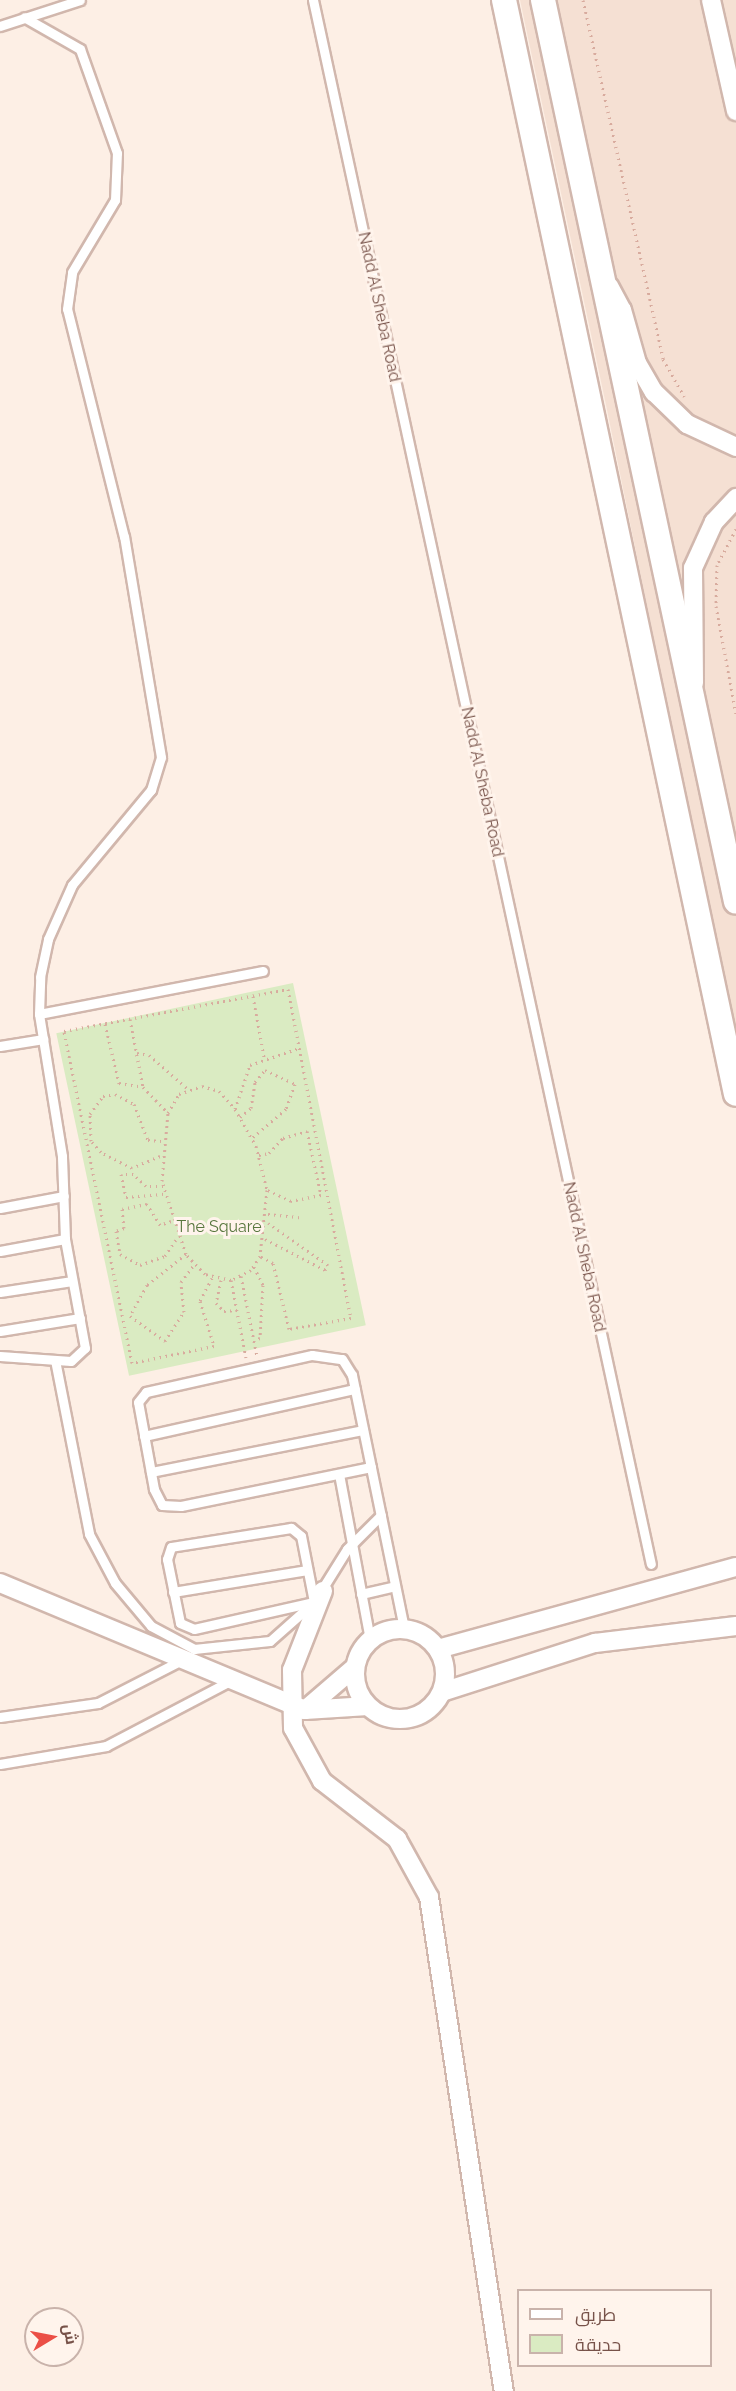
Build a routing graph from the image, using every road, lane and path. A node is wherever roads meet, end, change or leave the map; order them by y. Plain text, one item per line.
1 (80, 0) edge
2 (313, 0) edge
3 (504, 0) edge
4 (543, 0) edge
5 (584, 0) edge
6 (711, 0) edge
7 (24, 17) junction
8 (0, 26) edge
9 (736, 111) edge
10 (604, 277) junction
11 (688, 402) dead end
12 (736, 447) edge
13 (736, 498) edge
14 (736, 529) edge
15 (692, 700) junction
16 (736, 714) edge
17 (736, 902) edge
18 (263, 971) dead end
19 (253, 996) junction
20 (39, 1014) junction
21 (130, 1018) junction
22 (105, 1024) junction
23 (43, 1039) junction
24 (0, 1046) edge
25 (299, 1048) junction
26 (137, 1053) junction
27 (264, 1058) junction
28 (143, 1087) junction
29 (187, 1088) junction
30 (736, 1094) edge
31 (235, 1109) junction
32 (168, 1113) junction
33 (240, 1117) junction
34 (252, 1138) junction
35 (161, 1141) junction
36 (259, 1155) junction
37 (160, 1156) junction
38 (163, 1186) junction
39 (267, 1190) junction
40 (164, 1194) junction
41 (64, 1196) junction
42 (0, 1208) edge
43 (268, 1214) junction
44 (304, 1218) dead end
45 (171, 1221) junction
46 (268, 1223) junction
47 (177, 1238) junction
48 (64, 1239) junction
49 (265, 1239) junction
50 (0, 1251) edge
51 (186, 1254) junction
52 (260, 1256) junction
53 (194, 1265) junction
54 (254, 1267) junction
55 (242, 1276) junction
56 (212, 1278) junction
57 (221, 1280) junction
58 (231, 1280) junction
59 (72, 1281) junction
60 (0, 1292) edge
61 (237, 1310) junction
62 (80, 1318) junction
63 (0, 1331) edge
64 (254, 1340) junction
65 (0, 1356) edge
66 (246, 1358) dead end
67 (55, 1360) junction
68 (260, 1367) junction
69 (355, 1389) junction
70 (363, 1430) junction
71 (144, 1436) junction
72 (371, 1467) junction
73 (151, 1472) junction
74 (339, 1474) junction
75 (381, 1515) junction
76 (352, 1544) junction
77 (651, 1564) dead end
78 (736, 1567) edge
79 (307, 1570) junction
80 (0, 1583) edge
81 (395, 1586) junction
82 (173, 1592) junction
83 (362, 1594) junction
84 (319, 1596) junction
85 (736, 1626) edge
86 (404, 1629) junction
87 (370, 1640) junction
88 (438, 1649) junction
89 (180, 1661) junction
90 (355, 1667) junction
91 (230, 1681) junction
92 (442, 1692) junction
93 (368, 1706) junction
94 (297, 1708) junction
95 (0, 1717) edge
96 (0, 1764) edge
97 (504, 2391) edge

1 - 7 lane
2 - 77 lane, Nadd Al Sheba Road
3 - 30 main road
4 - 10 main road
5 - 11 path
6 - 9 street
7 - 8 lane
7 - 20 lane
10 - 12 street
10 - 15 main road
13 - 15 street
14 - 16 path
15 - 17 main road
18 - 20 lane
19 - 21 path
19 - 25 path
19 - 27 path
20 - 23 lane
21 - 22 path
21 - 26 path
22 - 28 path
22 - 56 path
23 - 24 lane
23 - 41 lane
25 - 27 path
25 - 52 path
26 - 28 path
26 - 29 path
27 - 31 path
28 - 32 path
29 - 31 path
29 - 32 path
31 - 33 path
32 - 35 path
33 - 34 path
33 - 34 path
34 - 36 path
35 - 37 path
35 - 37 path
36 - 39 path
36 - 39 path
37 - 38 path
38 - 40 path
38 - 40 path
39 - 43 path
40 - 45 path
41 - 42 lane
41 - 48 lane
43 - 44 path
43 - 46 path
45 - 47 path
45 - 47 path
46 - 49 path
46 - 49 path
47 - 51 path
48 - 50 lane
48 - 59 lane
49 - 52 path
51 - 53 path
51 - 53 path
52 - 54 path
53 - 56 path
54 - 55 path
54 - 64 path
55 - 58 path
55 - 64 path
56 - 57 path
57 - 58 path
57 - 61 path
58 - 61 path
59 - 60 lane
59 - 62 lane
61 - 66 path
62 - 63 lane
62 - 67 lane
64 - 68 path
65 - 67 lane
67 - 84 lane
68 - 69 lane
68 - 71 lane
69 - 70 lane
69 - 71 lane
70 - 72 lane
70 - 73 lane
71 - 73 lane
72 - 74 lane
72 - 75 lane
73 - 74 lane
74 - 76 lane
75 - 76 lane
75 - 81 lane
76 - 83 lane
76 - 84 lane
78 - 88 street
79 - 82 lane
79 - 82 lane
79 - 84 lane
80 - 89 street
81 - 83 lane
81 - 86 lane
82 - 84 lane
83 - 87 lane
84 - 94 street
85 - 92 street
86 - 87 street
86 - 88 street
87 - 90 street
88 - 92 street
89 - 91 street
89 - 95 lane
90 - 93 street
90 - 94 street
91 - 94 street
91 - 96 lane
92 - 93 street
93 - 94 street
94 - 97 street

